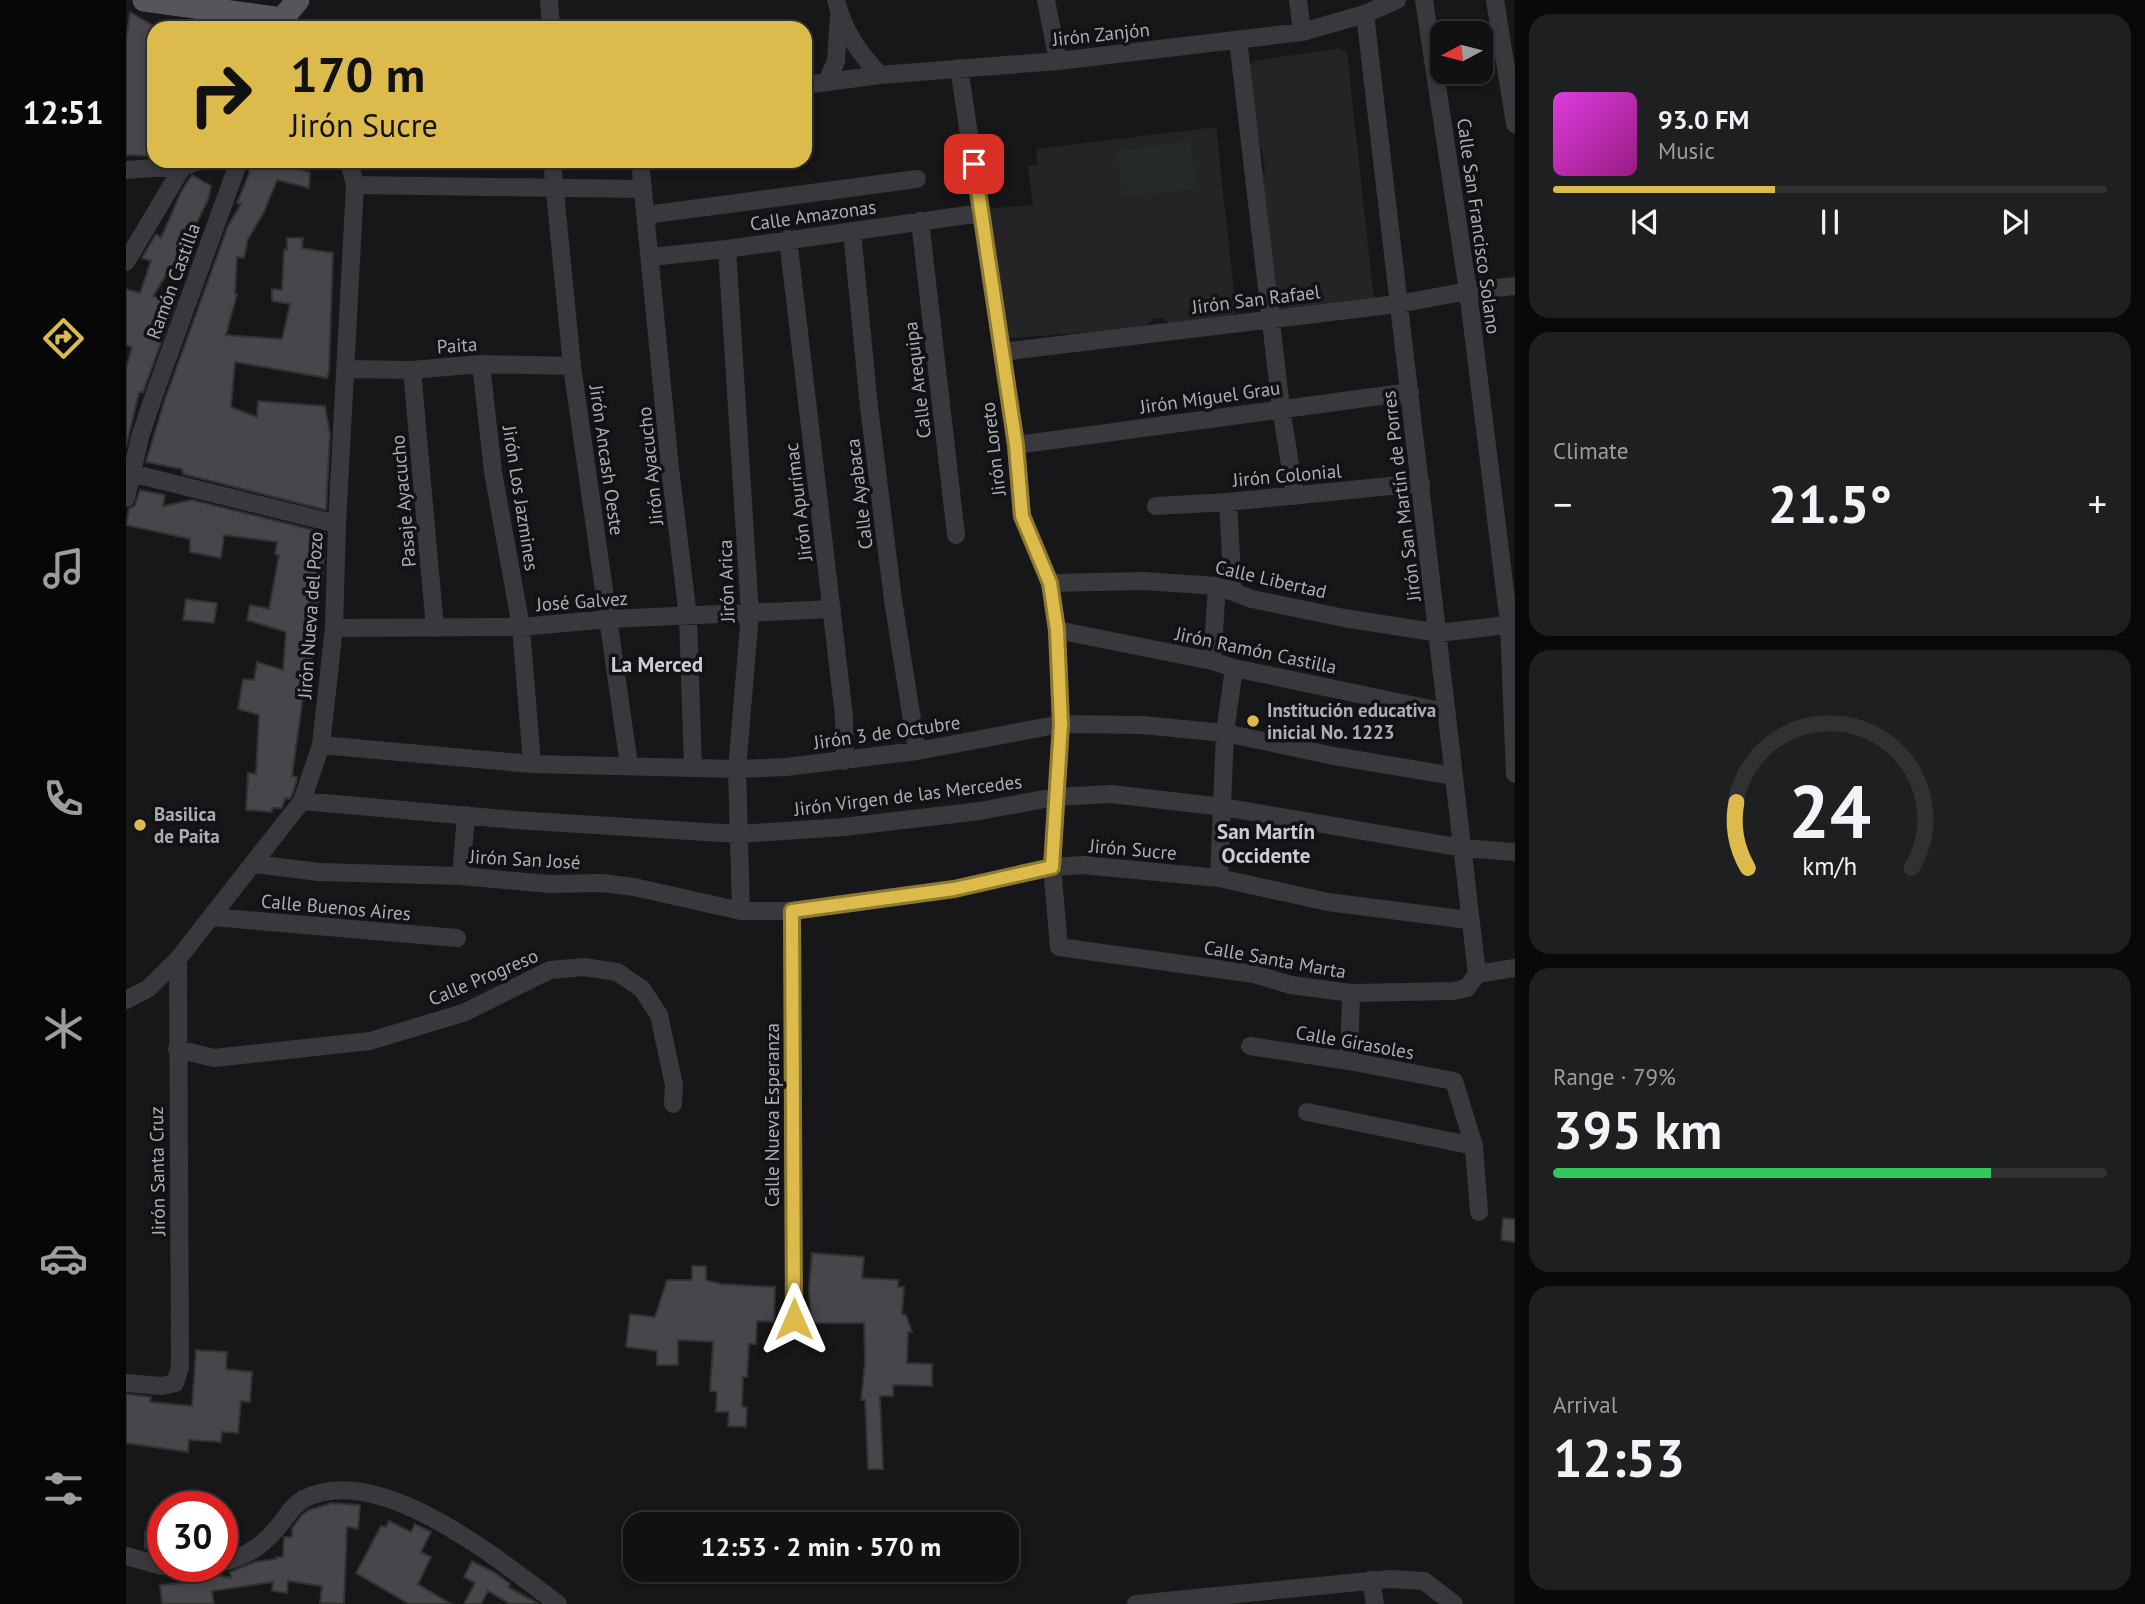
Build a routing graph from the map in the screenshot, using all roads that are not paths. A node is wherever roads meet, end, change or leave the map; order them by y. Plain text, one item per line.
1 (144, 0) edge
2 (298, 0) edge
3 (549, 0) edge
4 (1046, 0) edge
5 (1298, 0) edge
6 (1397, 0) edge
7 (1424, 0) edge
8 (1495, 0) edge
9 (190, 3) edge
10 (837, 6) edge
11 (1366, 14) junction
12 (266, 21) edge
13 (281, 21) edge
14 (550, 21) edge
15 (1302, 32) junction
16 (1238, 40) junction
17 (1058, 61) junction
18 (959, 68) junction
19 (880, 75) junction
20 (827, 82) junction
21 (812, 84) edge
22 (1515, 124) edge
23 (147, 168) edge
24 (187, 168) edge
25 (236, 168) edge
26 (351, 168) edge
27 (553, 168) edge
28 (641, 168) edge
29 (126, 170) edge
30 (917, 179) dead end
31 (355, 185) junction
32 (556, 189) junction
33 (643, 189) junction
34 (981, 213) junction
35 (646, 215) junction
36 (920, 222) junction
37 (852, 231) junction
38 (788, 239) junction
39 (727, 249) junction
40 (651, 257) junction
41 (126, 262) edge
42 (1515, 286) edge
43 (1468, 291) junction
44 (1398, 304) junction
45 (1271, 318) junction
46 (1002, 352) junction
47 (481, 364) junction
48 (572, 366) junction
49 (345, 369) junction
50 (412, 370) junction
51 (1410, 392) junction
52 (1281, 408) junction
53 (133, 435) edge
54 (1016, 445) junction
55 (131, 473) junction
56 (1422, 483) junction
57 (1296, 496) junction
58 (126, 498) edge
59 (1228, 502) junction
60 (1156, 506) dead end
61 (337, 524) junction
62 (956, 535) dead end
63 (1050, 583) junction
64 (1225, 589) junction
65 (832, 609) junction
66 (750, 613) junction
67 (688, 617) junction
68 (609, 619) junction
69 (1512, 624) edge
70 (520, 627) junction
71 (334, 628) junction
72 (435, 628) junction
73 (1057, 630) junction
74 (1438, 633) junction
75 (1212, 661) junction
76 (1234, 668) junction
77 (1445, 712) junction
78 (1061, 724) junction
79 (1225, 733) junction
80 (321, 745) junction
81 (916, 751) junction
82 (845, 761) junction
83 (532, 764) junction
84 (629, 765) junction
85 (693, 767) junction
86 (737, 769) junction
87 (1515, 774) edge
88 (1454, 776) junction
89 (1055, 797) junction
90 (302, 801) junction
91 (1223, 807) junction
92 (466, 816) junction
93 (738, 834) junction
94 (1463, 848) junction
95 (1515, 852) edge
96 (254, 863) junction
97 (1052, 867) junction
98 (461, 876) junction
99 (1219, 878) junction
100 (741, 911) junction
101 (792, 911) junction
102 (212, 917) junction
103 (1469, 920) junction
104 (457, 938) dead end
105 (1059, 947) joint
106 (178, 958) junction
107 (1515, 968) edge
108 (1476, 974) junction
109 (1351, 993) junction
110 (126, 1000) edge
111 (1250, 1046) dead end
112 (177, 1049) junction
113 (1349, 1061) junction
114 (673, 1104) dead end
115 (1307, 1112) dead end
116 (1474, 1146) junction
117 (1479, 1212) dead end
118 (794, 1319) dead end
119 (126, 1383) edge
120 (126, 1556) edge
121 (238, 1558) edge
122 (147, 1562) edge
123 (1371, 1580) junction
124 (558, 1604) edge
125 (1136, 1604) edge
126 (1375, 1604) edge
127 (1454, 1604) edge

1 - 9 main road
2 - 13 main road
3 - 14 street
4 - 17 street
5 - 15 street
6 - 11 street, Jirón Zanjón
7 - 43 street, Calle San Francisco Solano
8 - 22 street
9 - 12 main road
10 - 19 street
10 - 20 street
11 - 15 street, Jirón Zanjón
11 - 44 street, Jirón San Martín de Porres
15 - 16 street, Jirón Zanjón
16 - 17 street, Jirón Zanjón
16 - 45 street
17 - 18 street, Jirón Zanjón
18 - 19 street, Jirón Zanjón
18 - 34 street, Jirón Loreto
19 - 20 street, Jirón Zanjón
20 - 21 street, Jirón Zanjón
23 - 29 street
24 - 41 street
25 - 53 street, Ramón Castilla
26 - 31 street, Jirón Nueva del Pozo
27 - 32 street, Jirón Ancash Oeste
28 - 33 street, Jirón Ayacucho
30 - 35 street
31 - 32 street
31 - 49 street, Jirón Nueva del Pozo
32 - 33 street
32 - 48 street, Jirón Ancash Oeste
33 - 35 street, Jirón Ayacucho
34 - 36 street, Calle Amazonas
34 - 46 street, Jirón Loreto
35 - 40 street, Jirón Ayacucho
36 - 37 street, Calle Amazonas
36 - 62 street, Calle Arequipa
37 - 38 street, Calle Amazonas
37 - 81 street, Calle Ayabaca
38 - 39 street, Calle Amazonas
38 - 65 street, Jirón Apurímac
39 - 40 street, Calle Amazonas
39 - 66 street, Jirón Arica
40 - 67 street, Jirón Ayacucho
42 - 43 street, Jirón San Rafael
43 - 44 street, Jirón San Rafael
43 - 69 street, Calle San Francisco Solano
44 - 45 street, Jirón San Rafael
44 - 51 street, Jirón San Martín de Porres
45 - 46 street, Jirón San Rafael
45 - 52 street
46 - 54 street, Jirón Loreto
47 - 48 street, Paita
47 - 50 street, Paita
47 - 70 street, Jirón Los Jazmines
48 - 68 street, Jirón Ancash Oeste
49 - 50 street, Paita
49 - 61 street, Jirón Nueva del Pozo
50 - 72 street, Pasaje Ayacucho
51 - 52 street, Jirón Miguel Grau
51 - 56 street, Jirón San Martín de Porres
52 - 54 street, Jirón Miguel Grau
52 - 57 street
53 - 55 street, Ramón Castilla
54 - 63 street, Jirón Loreto
55 - 58 street, Ramón Castilla
55 - 61 street
56 - 57 street, Jirón Colonial
56 - 74 street, Jirón San Martín de Porres
57 - 59 street, Jirón Colonial
59 - 60 street, Jirón Colonial
59 - 64 street
61 - 71 street, Jirón Nueva del Pozo
63 - 64 street, Calle Libertad
63 - 73 street, Jirón Loreto
64 - 74 street, Calle Libertad
64 - 75 street
65 - 66 street, José Galvez
65 - 82 street, Jirón Apurímac
66 - 67 street, José Galvez
66 - 86 street, Jirón Arica
67 - 68 street, José Galvez
67 - 85 street, Jirón Ayacucho
68 - 70 street, José Galvez
68 - 84 street, Jirón Ancash Oeste
69 - 74 street, Calle Libertad
69 - 87 street, Calle San Francisco Solano
70 - 72 street, José Galvez
70 - 83 street, Jirón Los Jazmines
71 - 72 street, José Galvez
71 - 80 street, Jirón Nueva del Pozo
73 - 75 street, Jirón Ramón Castilla
73 - 78 street, Jirón Loreto
74 - 77 street, Jirón San Martín de Porres
75 - 76 street, Jirón Ramón Castilla
76 - 77 street, Jirón Ramón Castilla
76 - 79 street
77 - 88 street, Jirón San Martín de Porres
78 - 79 street, Jirón 3 de Octubre
78 - 81 street, Jirón 3 de Octubre
78 - 89 street, Jirón Loreto
79 - 88 street, Jirón 3 de Octubre
79 - 91 street
80 - 83 street, Jirón 3 de Octubre
80 - 90 street, Jirón Nueva del Pozo
81 - 82 street, Jirón 3 de Octubre
82 - 86 street, Jirón 3 de Octubre
83 - 84 street, Jirón 3 de Octubre
84 - 85 street, Jirón 3 de Octubre
85 - 86 street, Jirón 3 de Octubre
86 - 93 street, Jirón Arica
88 - 94 street, Jirón San Martín de Porres
89 - 91 street, Jirón Virgen de las Mercedes
89 - 93 street, Jirón Virgen de las Mercedes
89 - 97 street, Jirón Loreto
90 - 92 street, Jirón Virgen de las Mercedes
90 - 96 street, Jirón Nueva del Pozo
91 - 94 street, Jirón Virgen de las Mercedes
91 - 99 street
92 - 93 street, Jirón Virgen de las Mercedes
92 - 98 street
93 - 100 street, Jirón Arica
94 - 95 street, Jirón Virgen de las Mercedes
94 - 103 street, Jirón San Martín de Porres
96 - 98 street, Jirón San José
96 - 102 street, Jirón Nueva del Pozo
97 - 99 street, Jirón Sucre
97 - 101 street, Jirón Sucre
97 - 105 street, Jirón Loreto
98 - 100 street, Jirón San José
99 - 103 street, Jirón Sucre
100 - 101 street, Jirón San José
101 - 118 street, Calle Nueva Esperanza
102 - 104 street, Calle Buenos Aires
102 - 106 street, Jirón Nueva del Pozo
103 - 108 street, Jirón San Martín de Porres
105 - 109 street, Calle Santa Marta
106 - 110 street, Jirón Nueva del Pozo
106 - 112 street, Jirón Santa Cruz
107 - 108 street
108 - 109 street, Calle Santa Marta
109 - 113 street
111 - 113 street, Calle Girasoles
112 - 114 street, Calle Progreso
112 - 119 street, Jirón Santa Cruz
113 - 116 street, Calle Girasoles
115 - 116 street
116 - 117 street
120 - 122 street
121 - 124 street
123 - 125 street
123 - 126 street
123 - 127 street

